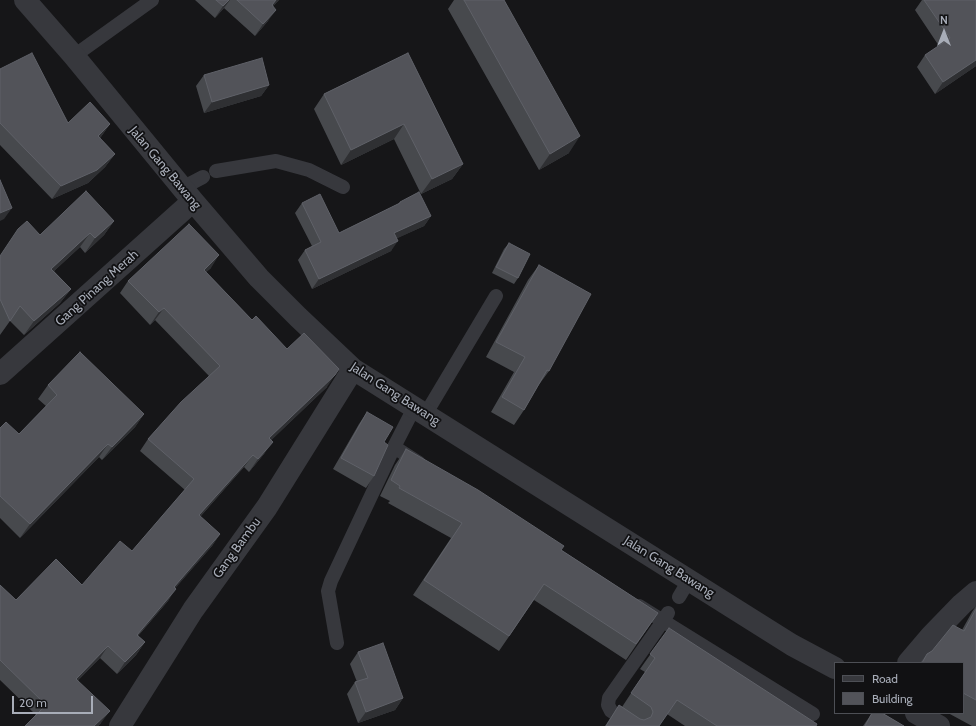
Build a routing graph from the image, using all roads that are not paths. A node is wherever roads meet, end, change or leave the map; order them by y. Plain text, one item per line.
1 (25, 0) edge
2 (152, 0) edge
3 (74, 56) junction
4 (216, 171) dead end
5 (203, 177) dead end
6 (343, 187) dead end
7 (188, 195) junction
8 (496, 296) dead end
9 (353, 369) junction
10 (0, 374) edge
11 (420, 411) junction
12 (394, 448) junction
13 (427, 469) edge
14 (976, 592) edge
15 (630, 600) edge
16 (666, 617) junction
17 (337, 643) dead end
18 (909, 662) edge
19 (834, 667) edge
20 (813, 714) dead end
21 (918, 714) edge
22 (120, 726) edge
23 (634, 726) edge
24 (939, 726) edge

1 - 3 street, Jalan Gang Bawang
2 - 3 lane
3 - 7 street, Jalan Gang Bawang
4 - 6 lane
5 - 7 lane
7 - 9 street, Jalan Gang Bawang
7 - 10 street, Gang Pinang Merah
8 - 11 lane
9 - 11 street, Jalan Gang Bawang
9 - 22 street, Gang Bambu
11 - 12 lane
11 - 19 street, Jalan Gang Bawang
12 - 13 lane
12 - 17 lane
14 - 18 street
15 - 16 lane
16 - 20 lane
16 - 23 lane
21 - 24 street

